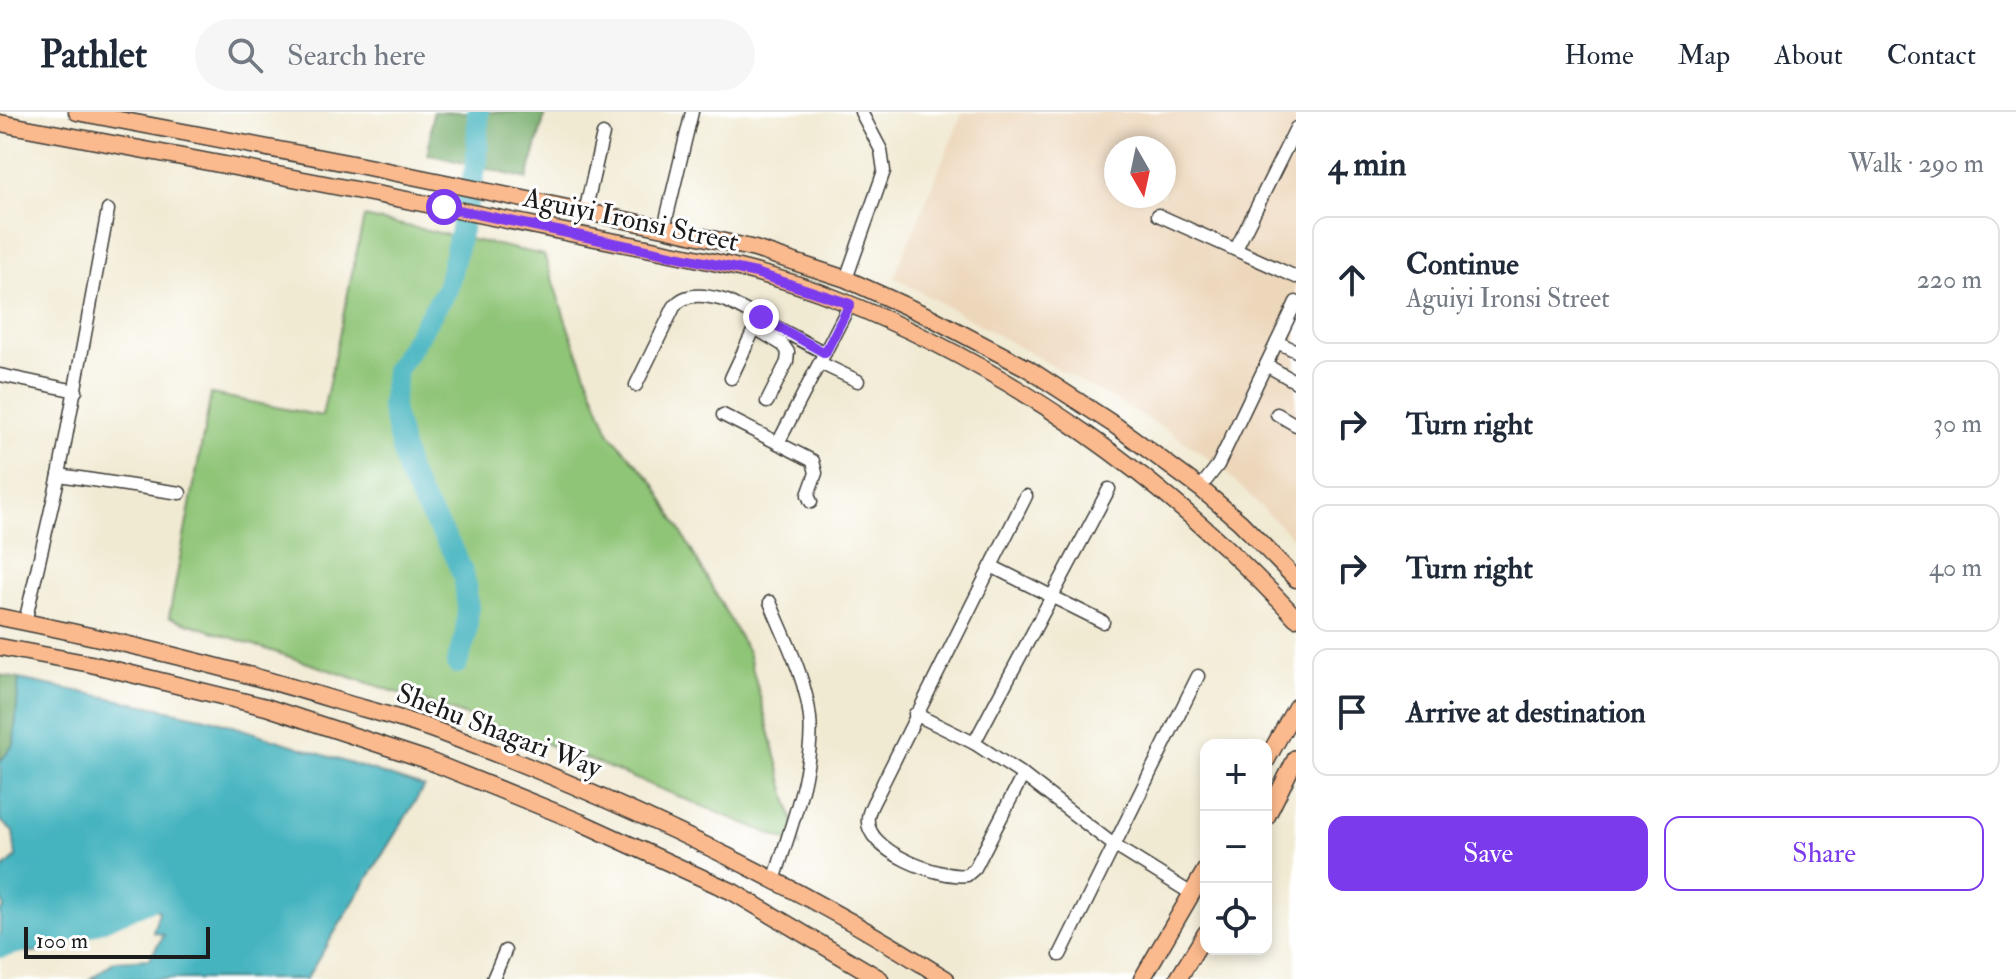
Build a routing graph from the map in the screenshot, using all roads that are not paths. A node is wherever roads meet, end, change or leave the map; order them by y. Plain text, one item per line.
1 (77, 112) edge
2 (692, 112) edge
3 (861, 112) edge
4 (0, 123) edge
5 (1296, 128) edge
6 (603, 134) dead end
7 (108, 210) dead end
8 (585, 212) junction
9 (1158, 215) dead end
10 (664, 228) junction
11 (1236, 249) junction
12 (1296, 277) edge
13 (846, 279) junction
14 (1296, 302) edge
15 (850, 304) junction
16 (758, 322) junction
17 (1277, 342) junction
18 (1296, 351) edge
19 (823, 358) junction
20 (1266, 365) junction
21 (0, 375) edge
22 (731, 378) dead end
23 (858, 381) dead end
24 (1296, 382) edge
25 (636, 385) dead end
26 (76, 391) junction
27 (767, 402) dead end
28 (1277, 414) dead end
29 (723, 415) dead end
30 (1296, 425) edge
31 (778, 443) junction
32 (59, 475) junction
33 (1200, 488) junction
34 (1109, 489) dead end
35 (180, 493) dead end
36 (1026, 496) dead end
37 (811, 502) dead end
38 (991, 566) junction
39 (1296, 579) edge
40 (1053, 595) junction
41 (770, 602) dead end
42 (0, 617) edge
43 (1294, 617) edge
44 (25, 622) junction
45 (1103, 622) dead end
46 (0, 647) edge
47 (1198, 676) dead end
48 (1296, 707) edge
49 (915, 714) junction
50 (974, 743) junction
51 (1272, 750) edge
52 (1296, 758) edge
53 (1023, 775) junction
54 (1270, 811) edge
55 (1115, 846) junction
56 (1200, 880) edge
57 (774, 881) junction
58 (1192, 894) junction
59 (1200, 943) edge
60 (505, 951) dead end
61 (1060, 955) dead end
62 (493, 979) edge
63 (880, 979) edge
64 (946, 979) edge
65 (1142, 979) edge
66 (1178, 979) edge

1 - 8 main road, Aguiyi Ironsi Street
2 - 10 street
3 - 13 street
4 - 15 main road, Aguiyi Ironsi Street
5 - 11 street
6 - 8 street
7 - 26 street
8 - 10 main road, Aguiyi Ironsi Street
9 - 11 street
10 - 13 main road, Aguiyi Ironsi Street
11 - 12 street
13 - 33 main road, Aguiyi Ironsi Street
14 - 17 street
15 - 19 street
15 - 43 main road, Aguiyi Ironsi Street
16 - 19 street
16 - 22 street
16 - 25 street
16 - 27 street
17 - 18 street
17 - 20 street
19 - 23 street
19 - 31 street
20 - 24 street
20 - 33 street
21 - 26 street
26 - 32 street
28 - 30 street
29 - 31 street
31 - 37 street
32 - 35 street
32 - 44 street
33 - 39 main road, Aguiyi Ironsi Street
34 - 40 street
36 - 38 street
38 - 40 street
38 - 49 street
40 - 45 street
40 - 50 street
41 - 57 street
42 - 44 main road, Shehu Shagari Way
44 - 57 main road, Shehu Shagari Way
46 - 63 main road, Shehu Shagari Way
47 - 55 street
48 - 51 main road
49 - 50 street
49 - 53 street
50 - 53 street
52 - 54 main road
53 - 55 street
55 - 58 street
55 - 61 street
56 - 58 main road
57 - 64 main road, Shehu Shagari Way
58 - 65 main road
59 - 66 main road
60 - 62 street

